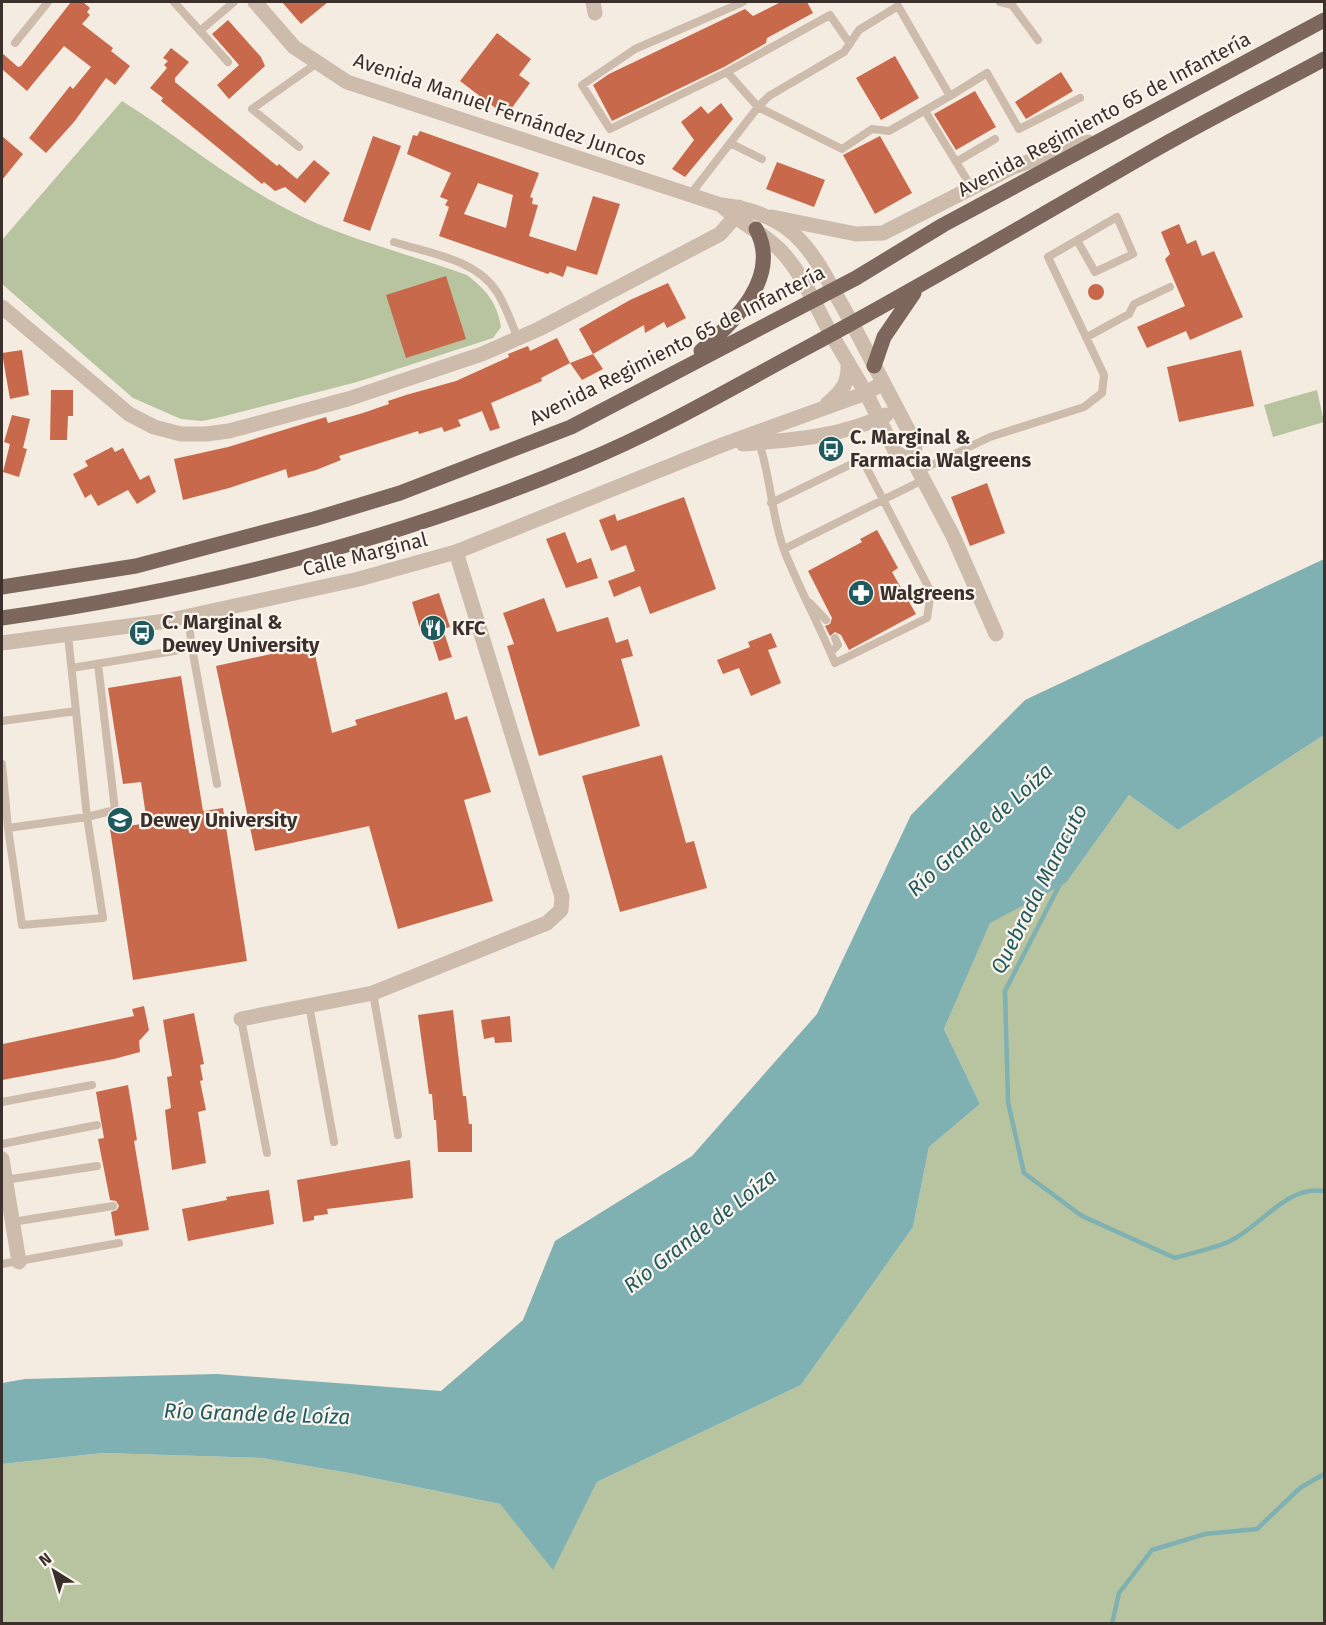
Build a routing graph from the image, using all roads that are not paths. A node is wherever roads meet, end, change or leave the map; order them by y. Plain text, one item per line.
1 (48, 2) edge
2 (174, 2) edge
3 (234, 2) edge
4 (255, 2) edge
5 (743, 2) edge
6 (1000, 2) edge
7 (1324, 20) edge
8 (201, 30) junction
9 (1038, 40) dead end
10 (15, 43) dead end
11 (850, 44) junction
12 (1324, 59) edge
13 (228, 62) dead end
14 (317, 63) junction
15 (727, 72) junction
16 (950, 96) junction
17 (1080, 98) dead end
18 (758, 107) junction
19 (925, 111) junction
20 (1111, 134) junction
21 (995, 139) dead end
22 (730, 142) junction
23 (299, 147) dead end
24 (762, 159) dead end
25 (956, 162) junction
26 (972, 188) junction
27 (690, 195) junction
28 (736, 212) junction
29 (772, 217) junction
30 (756, 229) junction
31 (1077, 240) junction
32 (394, 242) dead end
33 (920, 287) junction
34 (1170, 287) dead end
35 (832, 290) junction
36 (812, 300) junction
37 (2, 307) edge
38 (852, 323) junction
39 (831, 334) junction
40 (1087, 336) junction
41 (518, 338) junction
42 (848, 362) junction
43 (686, 365) junction
44 (874, 366) junction
45 (883, 383) junction
46 (866, 393) junction
47 (897, 409) junction
48 (819, 410) junction
49 (879, 418) junction
50 (759, 442) junction
51 (722, 446) junction
52 (918, 471) junction
53 (884, 499) junction
54 (771, 503) junction
55 (784, 549) junction
56 (456, 552) junction
57 (2, 586) edge
58 (807, 600) junction
59 (188, 617) junction
60 (2, 618) edge
61 (826, 620) dead end
62 (68, 634) junction
63 (996, 634) dead end
64 (835, 638) dead end
65 (2, 643) edge
66 (192, 648) junction
67 (831, 652) junction
68 (98, 663) junction
69 (72, 668) junction
70 (76, 711) junction
71 (2, 720) edge
72 (2, 764) edge
73 (217, 784) dead end
74 (87, 816) junction
75 (8, 828) junction
76 (373, 993) junction
77 (309, 1005) junction
78 (241, 1019) joint
79 (92, 1084) dead end
80 (2, 1102) edge
81 (97, 1125) dead end
82 (398, 1135) dead end
83 (334, 1142) dead end
84 (2, 1143) edge
85 (267, 1153) dead end
86 (2, 1159) edge
87 (97, 1166) dead end
88 (5, 1180) junction
89 (113, 1206) dead end
90 (12, 1222) junction
91 (119, 1243) dead end
92 (19, 1262) junction
93 (2, 1264) edge

1 - 10 lane
2 - 8 lane
3 - 8 lane
4 - 14 street, Avenida Manuel Fernández Juncos
5 - 15 lane
6 - 9 lane
7 - 20 main road, Avenida Regimiento 65 de Infantería
8 - 13 lane
11 - 15 lane
11 - 16 lane
11 - 18 lane
12 - 33 main road
14 - 23 lane
14 - 27 street, Avenida Manuel Fernández Juncos
15 - 18 lane
16 - 17 lane
16 - 19 lane
18 - 19 lane
18 - 22 lane
19 - 25 lane
20 - 26 street
20 - 35 main road, Avenida Regimiento 65 de Infantería
21 - 25 lane
22 - 24 lane
22 - 27 lane
25 - 26 lane
26 - 29 street
27 - 28 street, Avenida Manuel Fernández Juncos
28 - 29 street, Avenida Manuel Fernández Juncos
28 - 30 street, Avenida Manuel Fernández Juncos
28 - 41 street
29 - 35 street, Avenida Manuel Fernández Juncos
30 - 36 street, Avenida Manuel Fernández Juncos
30 - 43 main road
31 - 31 lane
31 - 40 lane
32 - 41 lane
33 - 38 main road
33 - 44 main road
34 - 40 lane
35 - 36 main road, Avenida Regimiento 65 de Infantería
35 - 38 street, Avenida Manuel Fernández Juncos
36 - 39 street, Avenida Manuel Fernández Juncos
36 - 43 main road, Avenida Regimiento 65 de Infantería
37 - 41 street
38 - 39 main road
38 - 44 street, Avenida Manuel Fernández Juncos
39 - 42 street, Avenida Manuel Fernández Juncos
39 - 60 main road
40 - 52 lane
42 - 46 street, Avenida Manuel Fernández Juncos
42 - 48 street
43 - 57 main road, Avenida Regimiento 65 de Infantería
44 - 45 street, Avenida Manuel Fernández Juncos
45 - 46 street, Calle Marginal
45 - 47 street, Avenida Manuel Fernández Juncos
46 - 48 street, Calle Marginal
46 - 49 street, Avenida Manuel Fernández Juncos
47 - 49 street, Calle Marginal
47 - 52 street, Avenida Manuel Fernández Juncos
48 - 51 street, Calle Marginal
49 - 50 street, Calle Marginal
49 - 52 street, Avenida Manuel Fernández Juncos
50 - 51 street, Calle Marginal
50 - 54 lane
51 - 56 street, Calle Marginal
52 - 53 lane
52 - 63 street
53 - 54 lane
53 - 55 lane
53 - 67 lane
54 - 55 lane
55 - 58 lane
56 - 59 street, Calle Marginal
56 - 76 street
58 - 61 lane
58 - 67 lane
59 - 62 street, Calle Marginal
59 - 66 lane
62 - 65 street, Calle Marginal
62 - 69 lane
64 - 67 lane
66 - 68 lane
66 - 73 lane
68 - 69 lane
68 - 74 lane
69 - 70 lane
70 - 71 lane
70 - 74 lane
72 - 75 lane
74 - 75 lane
74 - 75 lane
76 - 77 street
76 - 82 lane
77 - 78 street
77 - 83 lane
78 - 85 lane
79 - 80 lane
81 - 84 lane
86 - 88 street
87 - 88 lane
88 - 90 street
89 - 90 lane
90 - 92 street
91 - 92 lane
92 - 93 lane

